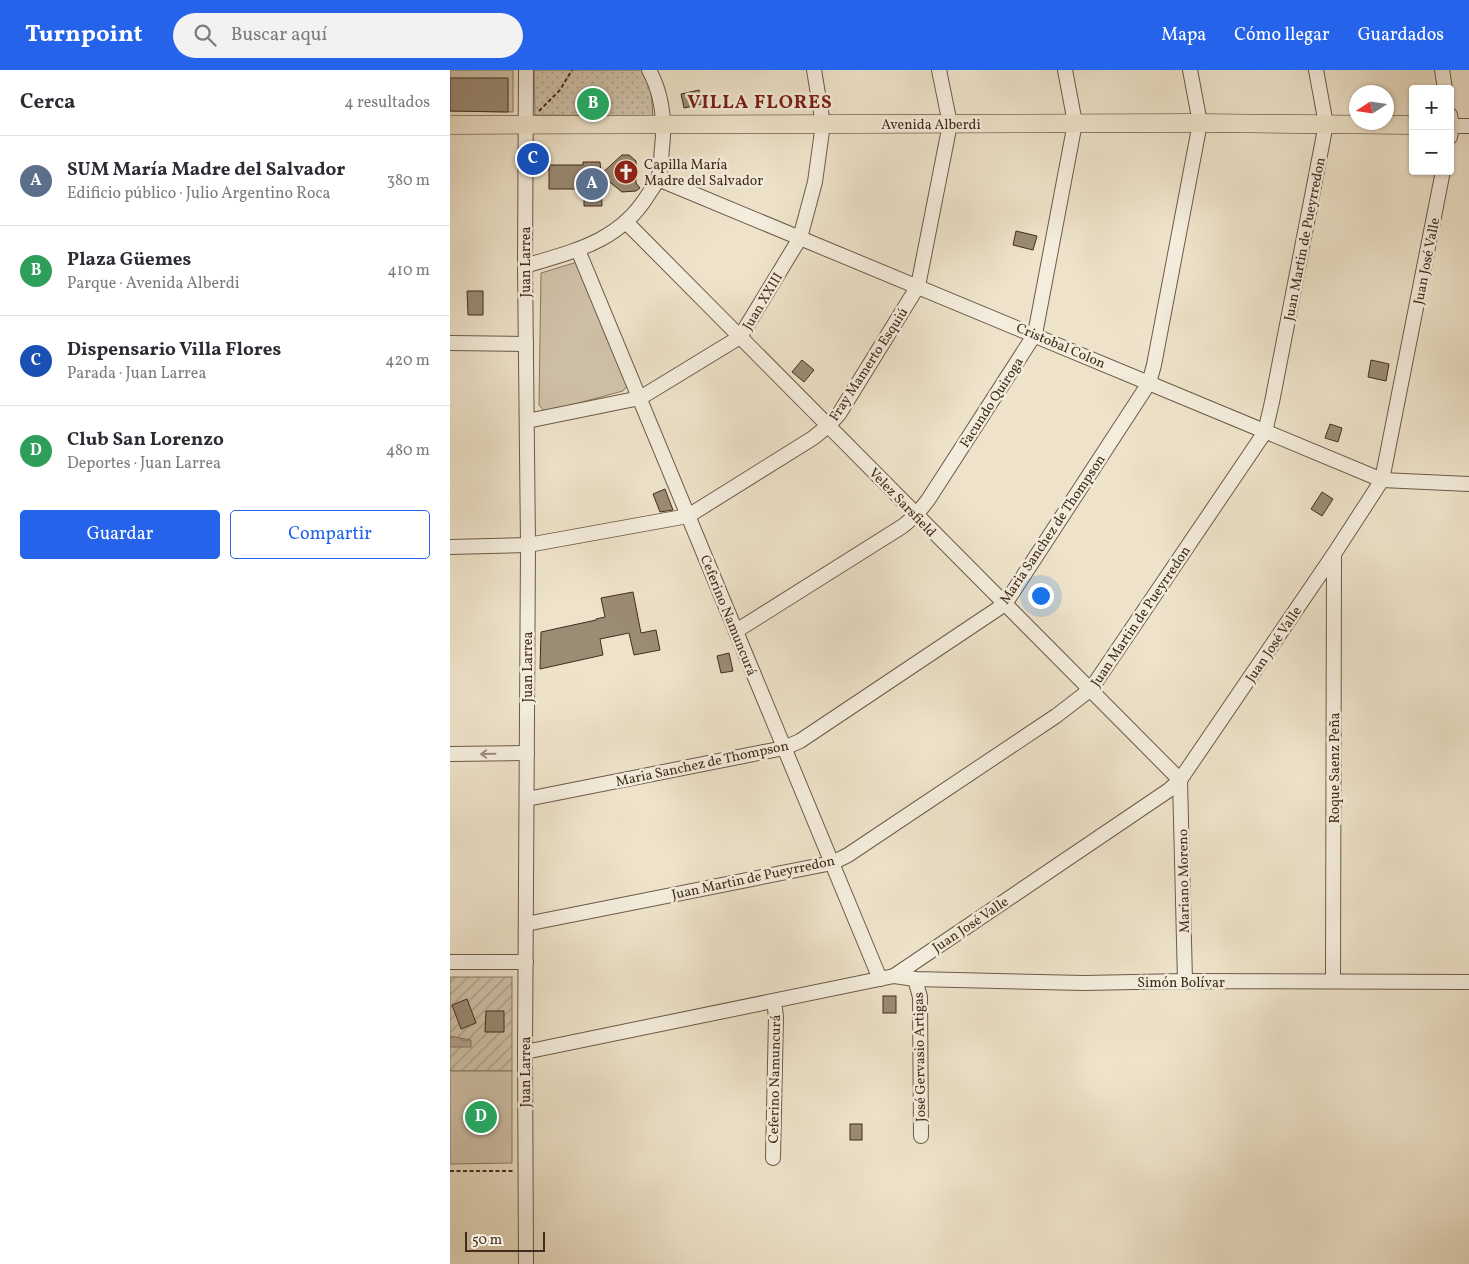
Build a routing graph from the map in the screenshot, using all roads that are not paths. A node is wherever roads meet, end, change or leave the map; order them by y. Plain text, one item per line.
1 (526, 70) edge
2 (814, 70) edge
3 (939, 70) edge
4 (1064, 70) edge
5 (1190, 70) edge
6 (1316, 70) edge
7 (1442, 70) edge
8 (653, 71) edge
9 (1444, 85) edge
10 (664, 123) junction
11 (1075, 123) junction
12 (1200, 123) junction
13 (450, 124) edge
14 (526, 124) junction
15 (823, 124) junction
16 (950, 124) junction
17 (1326, 124) junction
18 (1409, 126) edge
19 (1443, 175) edge
20 (658, 179) junction
21 (626, 223) junction
22 (800, 238) junction
23 (578, 250) junction
24 (525, 266) junction
25 (918, 286) junction
26 (1035, 334) junction
27 (740, 337) junction
28 (450, 344) edge
29 (526, 344) junction
30 (1149, 383) junction
31 (640, 398) junction
32 (527, 421) junction
33 (829, 425) junction
34 (1265, 432) junction
35 (1382, 480) junction
36 (1469, 484) edge
37 (916, 515) junction
38 (688, 516) junction
39 (528, 545) junction
40 (450, 547) edge
41 (1334, 554) junction
42 (1005, 604) junction
43 (736, 630) junction
44 (1091, 689) junction
45 (784, 748) junction
46 (527, 753) junction
47 (450, 754) edge
48 (1180, 780) junction
49 (526, 799) junction
50 (832, 862) junction
51 (526, 924) junction
52 (450, 962) edge
53 (526, 962) junction
54 (887, 978) junction
55 (915, 980) junction
56 (1185, 981) junction
57 (1333, 982) junction
58 (1469, 982) edge
59 (774, 1001) junction
60 (525, 1052) junction
61 (921, 1136) dead end
62 (773, 1158) dead end
63 (526, 1264) edge

1 - 14 street, Juan Larrea
2 - 15 street, Juan XXIII
3 - 16 street, Fray Mamerto Esquiú
4 - 11 street, Facundo Quiroga
5 - 12 street, Maria Sanchez de Thompson
6 - 17 street, Juan Martin de Pueyrredon
7 - 9 street
8 - 10 street
10 - 14 main road, Avenida Alberdi
10 - 15 main road, Avenida Alberdi
10 - 20 street
11 - 12 main road, Avenida Alberdi
11 - 16 main road, Avenida Alberdi
11 - 26 street, Facundo Quiroga
12 - 17 main road, Avenida Alberdi
12 - 30 street, Maria Sanchez de Thompson
13 - 14 main road, Avenida Alberdi
14 - 24 street, Juan Larrea
15 - 16 main road, Avenida Alberdi
15 - 22 street, Juan XXIII
16 - 25 street, Fray Mamerto Esquiú
17 - 18 main road, Avenida Alberdi
17 - 34 street, Juan Martin de Pueyrredon
19 - 35 street, Juan José Valle
20 - 21 street
20 - 22 street, Cristobal Colon
21 - 23 street
21 - 27 street, Velez Sarsfield
22 - 25 street, Cristobal Colon
22 - 27 street, Juan XXIII
23 - 24 street
23 - 31 street, Ceferino Namuncurá
24 - 29 street, Juan Larrea
25 - 26 street, Cristobal Colon
25 - 33 street, Fray Mamerto Esquiú
26 - 30 street, Cristobal Colon
26 - 37 street, Facundo Quiroga
27 - 31 street, Juan XXIII
27 - 33 street, Velez Sarsfield
28 - 29 street
29 - 32 street, Juan Larrea
30 - 34 street, Cristobal Colon
30 - 42 street, Maria Sanchez de Thompson
31 - 32 street, Juan XXIII
31 - 38 street, Ceferino Namuncurá
32 - 39 street, Juan Larrea
33 - 37 street, Velez Sarsfield
33 - 38 street, Fray Mamerto Esquiú
34 - 35 street, Cristobal Colon
34 - 44 street, Juan Martin de Pueyrredon
35 - 36 street, Cristobal Colon
35 - 41 street, Juan José Valle
37 - 42 street, Velez Sarsfield
37 - 43 street, Facundo Quiroga
38 - 39 street, Fray Mamerto Esquiú
38 - 43 street, Ceferino Namuncurá
39 - 40 street, Fray Mamerto Esquiú
39 - 46 street, Juan Larrea
41 - 48 street, Juan José Valle
41 - 57 street, Roque Saenz Peña
42 - 44 street, Velez Sarsfield
42 - 45 street, Maria Sanchez de Thompson
43 - 45 street, Ceferino Namuncurá
44 - 48 street, Velez Sarsfield
44 - 50 street, Juan Martin de Pueyrredon
45 - 49 street, Maria Sanchez de Thompson
45 - 50 street, Ceferino Namuncurá
46 -> 47 street
46 - 49 street, Juan Larrea
48 - 54 street, Juan José Valle
48 - 56 street, Mariano Moreno
49 - 51 street, Juan Larrea
50 - 51 street, Juan Martin de Pueyrredon
50 - 54 street, Ceferino Namuncurá
51 - 53 street, Juan Larrea
52 - 53 street
53 - 60 street, Juan Larrea
54 - 55 street, Simón Bolívar
54 - 59 street, Juan José Valle
55 - 56 street, Simón Bolívar
55 - 61 street, José Gervasio Artigas
56 - 57 street, Simón Bolívar
57 - 58 street, Simón Bolívar
59 - 60 street, Juan José Valle
59 - 62 street, Ceferino Namuncurá
60 - 63 street, Juan Larrea

